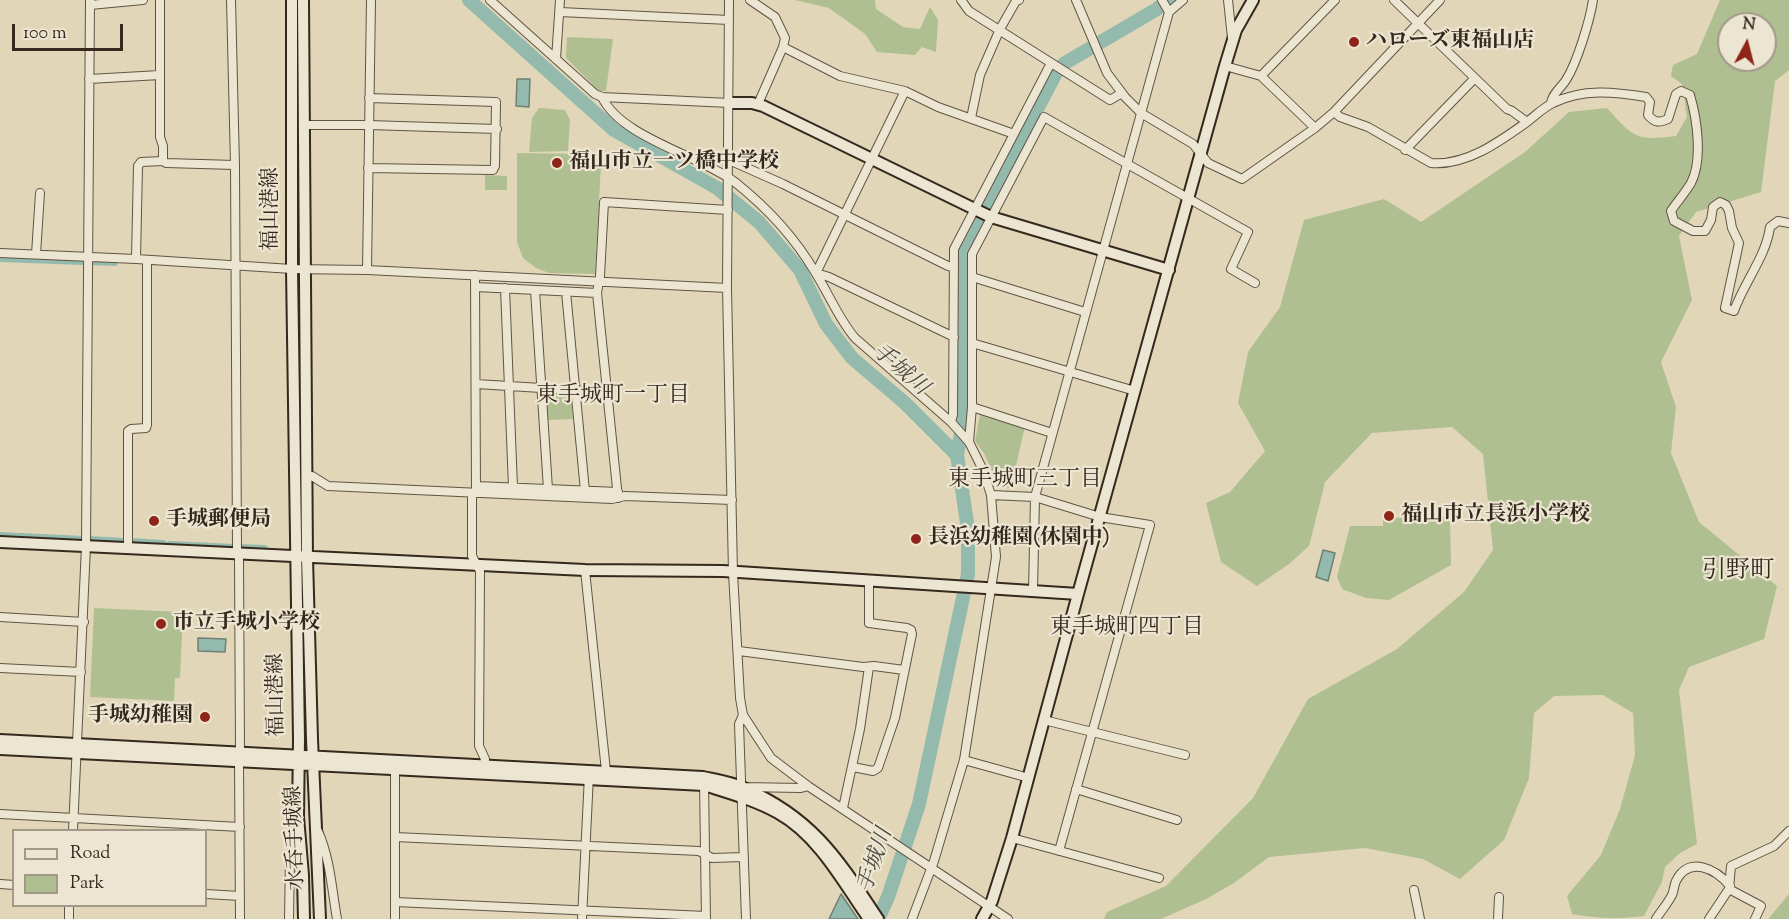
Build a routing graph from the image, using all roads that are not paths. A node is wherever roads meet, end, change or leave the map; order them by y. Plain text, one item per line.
1 (143, 0) edge
2 (160, 0) edge
3 (231, 0) edge
4 (292, 0) edge
5 (303, 0) edge
6 (371, 0) edge
7 (490, 0) edge
8 (560, 0) edge
9 (729, 0) edge
10 (750, 0) edge
11 (961, 0) edge
12 (1019, 0) edge
13 (1076, 0) edge
14 (1183, 0) edge
15 (1228, 0) edge
16 (1239, 0) edge
17 (1253, 0) edge
18 (1335, 0) edge
19 (1394, 0) edge
20 (1440, 0) edge
21 (1593, 0) edge
22 (90, 2) edge
23 (1165, 6) edge
24 (1246, 10) junction
25 (560, 12) junction
26 (729, 20) junction
27 (1417, 23) junction
28 (1000, 29) junction
29 (1233, 42) junction
30 (783, 47) junction
31 (556, 59) junction
32 (1053, 64) junction
33 (1225, 66) junction
34 (160, 75) junction
35 (1261, 76) junction
36 (89, 79) junction
37 (1474, 79) junction
38 (905, 91) junction
39 (1122, 93) junction
40 (602, 97) junction
41 (369, 98) junction
42 (730, 103) junction
43 (1551, 103) junction
44 (758, 104) junction
45 (1334, 112) junction
46 (1141, 113) junction
47 (971, 118) junction
48 (1527, 122) junction
49 (303, 125) junction
50 (368, 125) junction
51 (1315, 128) junction
52 (497, 129) junction
53 (1014, 134) junction
54 (1406, 150) junction
55 (1201, 154) junction
56 (872, 159) junction
57 (729, 160) junction
58 (164, 161) junction
59 (1126, 164) junction
60 (235, 165) junction
61 (368, 168) junction
62 (729, 181) junction
63 (40, 193) dead end
64 (1189, 198) junction
65 (728, 208) junction
66 (976, 209) junction
67 (844, 215) junction
68 (989, 217) junction
69 (1789, 223) edge
70 (1103, 250) junction
71 (0, 253) edge
72 (36, 254) junction
73 (88, 257) junction
74 (136, 259) junction
75 (147, 260) junction
76 (235, 264) junction
77 (954, 267) junction
78 (292, 269) junction
79 (305, 270) junction
80 (367, 270) junction
81 (1169, 270) junction
82 (816, 273) junction
83 (475, 276) junction
84 (972, 277) junction
85 (598, 281) junction
86 (1255, 283) dead end
87 (476, 287) junction
88 (505, 288) junction
89 (727, 288) junction
90 (535, 290) junction
91 (566, 292) junction
92 (597, 292) junction
93 (1085, 312) junction
94 (954, 337) junction
95 (972, 344) junction
96 (1069, 372) junction
97 (476, 384) junction
98 (509, 385) junction
99 (542, 388) junction
100 (575, 390) junction
101 (1135, 391) junction
102 (607, 392) junction
103 (972, 407) junction
104 (953, 424) junction
105 (1052, 433) junction
106 (968, 441) junction
107 (306, 477) junction
108 (513, 487) junction
109 (548, 489) junction
110 (475, 490) junction
111 (585, 491) junction
112 (618, 495) junction
113 (991, 495) junction
114 (1035, 497) junction
115 (732, 500) junction
116 (1100, 517) junction
117 (0, 542) edge
118 (86, 546) junction
119 (128, 548) junction
120 (238, 553) junction
121 (301, 557) junction
122 (476, 564) junction
123 (585, 570) junction
124 (733, 573) junction
125 (868, 581) junction
126 (990, 589) junction
127 (1033, 591) junction
128 (1078, 594) junction
129 (0, 617) edge
130 (84, 622) junction
131 (739, 651) junction
132 (869, 667) junction
133 (0, 668) edge
134 (904, 670) junction
135 (81, 672) junction
136 (744, 715) junction
137 (1044, 720) junction
138 (1092, 732) junction
139 (0, 740) edge
140 (0, 749) edge
141 (77, 749) junction
142 (1185, 755) dead end
143 (240, 757) junction
144 (299, 759) junction
145 (313, 760) junction
146 (964, 760) junction
147 (395, 764) junction
148 (484, 765) junction
149 (853, 767) junction
150 (606, 771) junction
151 (590, 775) junction
152 (1029, 778) junction
153 (704, 781) junction
154 (808, 786) junction
155 (1076, 789) junction
156 (742, 792) junction
157 (843, 808) junction
158 (0, 814) edge
159 (74, 818) junction
160 (1177, 820) dead end
161 (315, 824) junction
162 (240, 826) junction
163 (73, 829) edge
164 (1789, 831) edge
165 (395, 837) junction
166 (1012, 838) junction
167 (300, 842) junction
168 (587, 846) junction
169 (1059, 851) junction
170 (705, 854) junction
171 (744, 857) junction
172 (929, 867) junction
173 (1159, 878) dead end
174 (846, 879) junction
175 (1730, 887) junction
176 (1414, 890) dead end
177 (207, 894) edge
178 (240, 896) junction
179 (1499, 897) dead end
180 (395, 902) junction
181 (989, 907) junction
182 (582, 915) edge
183 (706, 917) edge
184 (240, 919) edge
185 (290, 919) edge
186 (304, 919) edge
187 (320, 919) edge
188 (337, 919) edge
189 (395, 919) edge
190 (746, 919) edge
191 (869, 919) edge
192 (878, 919) edge
193 (912, 919) edge
194 (982, 919) edge
195 (1008, 919) edge
196 (1420, 919) edge
197 (1498, 919) edge
198 (1656, 919) edge
199 (1709, 919) edge
200 (1755, 919) edge

1 - 22 street
2 - 34 street
3 - 60 street
4 - 78 street, 福山港線
5 - 49 street, 福山港線
6 - 41 street
7 - 31 street
8 - 25 street
9 - 26 street
10 - 30 street
11 - 28 street
12 - 28 street
13 - 39 street
14 - 23 street
15 - 29 street
16 - 24 street
17 - 24 street
18 - 35 street
19 - 27 street
20 - 27 street
21 - 43 street
22 - 36 street
23 - 46 street
24 - 29 street
25 - 26 street
25 - 31 street
26 - 42 street
27 - 37 street
27 - 45 street
28 - 32 street
28 - 47 street
29 - 33 street
30 - 38 street
30 - 44 street
31 - 40 street
32 - 39 street
32 - 53 street
33 - 35 street
33 - 55 street
34 - 36 street
34 - 58 street
35 - 51 street
36 - 73 street
37 - 48 street
37 - 54 street
38 - 47 street
38 - 56 street
39 - 46 street
40 - 42 street
40 - 62 street
41 - 50 street
41 - 52 street
42 - 44 street
42 - 57 street
43 - 48 street
43 - 69 street
44 - 56 street
45 - 51 street
45 - 54 street
46 - 55 street
46 - 59 street
47 - 53 street
48 - 54 street
49 - 50 street
49 - 79 street, 福山港線
50 - 52 street
50 - 61 street
51 - 55 street
52 - 61 street
53 - 66 street
55 - 64 street
56 - 66 street
56 - 67 street
57 - 62 street
57 - 67 street
58 - 60 street
58 - 74 street
59 - 64 street
59 - 68 street
59 - 70 street
60 - 76 street
61 - 80 street
62 - 65 street
62 - 82 street
63 - 72 street
64 - 81 street
64 - 86 street
65 - 85 street
65 - 89 street
66 - 68 street
66 - 77 street
67 - 77 street
67 - 82 street
68 - 70 street
68 - 84 street
70 - 81 street
70 - 93 street
71 - 72 street
72 - 73 street
73 - 74 street
73 - 118 street
74 - 75 street
75 - 76 street
75 - 119 street
76 - 78 street
76 - 120 street
77 - 94 street
78 - 79 street
78 - 121 street, 福山港線
79 - 80 street
79 - 107 street, 福山港線
80 - 83 street
81 - 101 street
82 - 94 street
82 - 104 street
83 - 85 street
83 - 87 street
84 - 93 street
84 - 95 street
85 - 89 street
85 - 92 street
87 - 88 street
87 - 97 street
88 - 90 street
88 - 98 street
89 - 115 street
90 - 91 street
90 - 99 street
91 - 92 street
91 - 100 street
92 - 102 street
93 - 96 street
94 - 104 street
95 - 96 street
95 - 103 street
96 - 101 street
96 - 105 street
97 - 98 street
97 - 110 street
98 - 99 street
98 - 108 street
99 - 100 street
99 - 109 street
100 - 102 street
100 - 111 street
101 - 116 street
102 - 112 street
103 - 105 street
103 - 106 street
104 - 106 street
105 - 114 street
106 - 113 street
107 - 110 street
107 - 121 street, 福山港線
108 - 109 street
108 - 110 street
109 - 111 street
110 - 112 street
110 - 122 street
111 - 112 street
112 - 115 street
113 - 114 street
113 - 126 street
114 - 116 street
114 - 127 street
115 - 124 street
116 - 128 street
116 - 138 street
117 - 118 street
118 - 119 street
118 - 130 street
119 - 120 street
120 - 121 street
120 - 143 street
121 - 122 street
121 - 144 street, 福山港線
121 - 145 street, 福山港線
122 - 123 street
122 - 148 street
123 - 124 street
123 - 150 street
124 - 125 street
124 - 131 street
125 - 126 street
125 - 134 street
126 - 127 street
126 - 146 street
127 - 128 street
128 - 137 street
129 - 130 street
130 - 135 street
131 - 132 street
131 - 136 street
132 - 134 street
132 - 149 street
133 - 135 street
134 - 149 street
135 - 141 street
136 - 154 street
136 - 156 street
137 - 138 street
137 - 152 street
138 - 142 street
138 - 155 street
139 - 141 street
140 - 141 street
141 - 143 street
141 - 159 street
143 - 144 street
143 - 162 street
144 - 145 street
144 - 167 street, 水呑手城線
145 - 147 street, 福山港線
145 - 161 street, 水呑手城線
146 - 152 street
146 - 172 street
147 - 148 street, 福山港線
147 - 151 street, 福山港線
147 - 165 street
148 - 151 street, 福山港線
149 - 157 street
150 - 151 street, 福山港線
150 - 153 street, 福山港線
151 - 153 street, 福山港線
151 - 168 street
152 - 166 street
153 - 156 street, 福山港線
153 - 170 street
154 - 156 street
154 - 157 street
155 - 160 street
155 - 169 street
156 - 171 street
156 - 174 street, 福山港線
157 - 172 street
158 - 159 street
159 - 162 street
159 - 163 street
161 - 187 street, 水呑手城線
161 - 188 street
162 - 178 street
164 - 175 street
165 - 168 street
165 - 180 street
166 - 169 street
166 - 181 street
167 - 185 street
167 - 186 street, 水呑手城線
168 - 170 street
168 - 182 street
169 - 173 street
170 - 171 street
170 - 183 street
171 - 190 street
172 - 181 street
172 - 193 street
174 - 191 street, 福山港線
174 - 192 street, 福山港線
175 - 198 street
175 - 199 street
175 - 200 street
176 - 196 street
177 - 178 street
178 - 184 street
179 - 197 street
180 - 182 street
180 - 189 street
181 - 194 street
181 - 195 street
182 - 183 street

